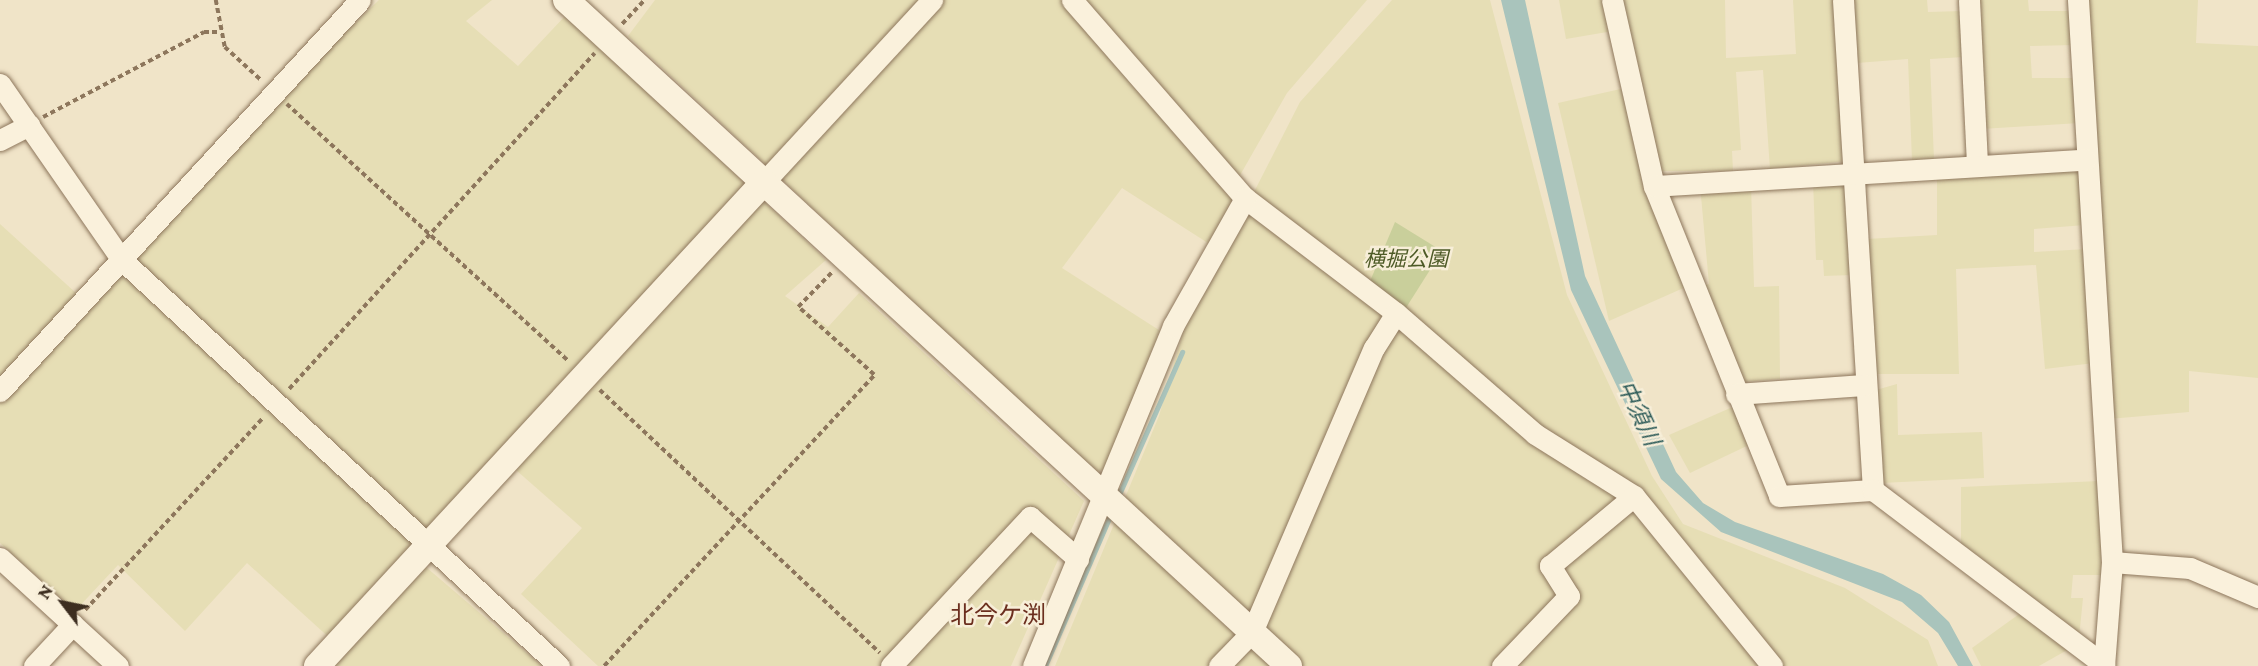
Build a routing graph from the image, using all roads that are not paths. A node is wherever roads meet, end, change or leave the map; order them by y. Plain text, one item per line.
1 (360, 0) edge
2 (566, 0) edge
3 (932, 0) edge
4 (1072, 0) edge
5 (1612, 0) edge
6 (1843, 0) edge
7 (1969, 0) edge
8 (2078, 0) edge
9 (0, 84) edge
10 (29, 125) junction
11 (0, 141) edge
12 (2085, 160) junction
13 (1977, 165) junction
14 (1853, 174) junction
15 (764, 183) junction
16 (1654, 186) junction
17 (1245, 198) junction
18 (121, 259) junction
19 (1396, 313) junction
20 (1864, 385) junction
21 (0, 391) edge
22 (1737, 394) junction
23 (1873, 490) junction
24 (1104, 495) junction
25 (1634, 496) junction
26 (430, 544) junction
27 (0, 558) edge
28 (1078, 559) junction
29 (2112, 562) junction
30 (2258, 597) edge
31 (73, 624) junction
32 (1252, 632) junction
33 (34, 666) edge
34 (118, 666) edge
35 (317, 666) edge
36 (559, 666) edge
37 (891, 666) edge
38 (1033, 666) edge
39 (1219, 666) edge
40 (1289, 666) edge
41 (1502, 666) edge
42 (1772, 666) edge
43 (2104, 666) edge

1 - 18 street
2 - 15 street
3 - 15 street
4 - 17 street
5 - 16 street
6 - 14 street
7 - 13 street
8 - 12 street
9 - 10 street
10 - 11 street
10 - 18 street
12 - 13 street
12 - 29 street
13 - 14 street
14 - 16 street
14 - 20 street
15 - 24 street
15 - 26 street
16 - 22 street
17 - 19 street
17 - 24 street
18 - 21 street
18 - 26 street
19 - 25 street
19 - 32 street
20 - 22 street
20 - 23 street
22 - 23 street
23 - 43 street
24 - 28 street
24 - 32 street
25 - 41 street
25 - 42 street
26 - 35 street
26 - 36 street
27 - 31 street
28 - 37 street
28 - 38 street
29 - 30 street
29 - 43 street
31 - 33 street
31 - 34 street
32 - 39 street
32 - 40 street

